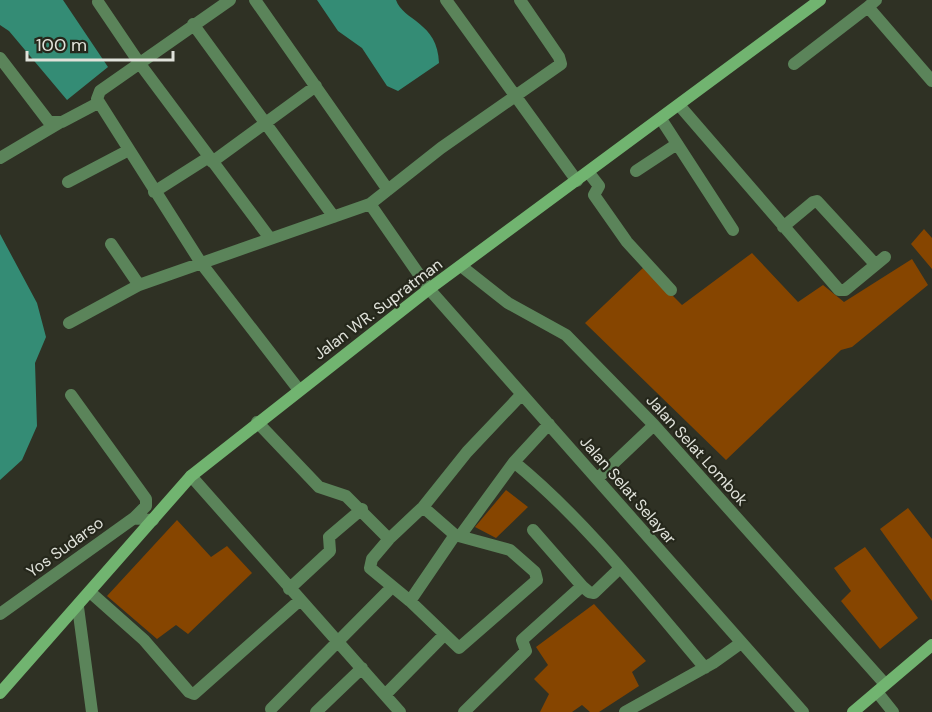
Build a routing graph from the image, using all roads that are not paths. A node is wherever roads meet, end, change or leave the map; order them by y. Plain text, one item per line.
1 (230, 0) edge
2 (255, 0) edge
3 (447, 0) edge
4 (520, 0) edge
5 (820, 0) edge
6 (98, 2) dead end
7 (872, 3) edge
8 (193, 24) junction
9 (0, 58) edge
10 (140, 64) junction
11 (794, 64) dead end
12 (932, 81) edge
13 (315, 86) junction
14 (516, 97) junction
15 (98, 103) junction
16 (684, 111) junction
17 (59, 123) junction
18 (264, 124) junction
19 (669, 130) junction
20 (129, 150) junction
21 (0, 158) edge
22 (211, 159) junction
23 (636, 171) dead end
24 (594, 180) junction
25 (577, 181) junction
26 (68, 182) dead end
27 (388, 190) junction
28 (154, 192) junction
29 (370, 204) junction
30 (334, 217) junction
31 (783, 227) junction
32 (733, 230) dead end
33 (269, 237) junction
34 (111, 244) dead end
35 (201, 263) junction
36 (461, 266) junction
37 (139, 285) junction
38 (671, 290) dead end
39 (431, 292) junction
40 (69, 323) dead end
41 (299, 390) junction
42 (71, 395) dead end
43 (521, 395) junction
44 (257, 422) junction
45 (549, 424) junction
46 (654, 425) junction
47 (514, 462) junction
48 (191, 476) junction
49 (597, 480) junction
50 (423, 507) junction
51 (362, 509) junction
52 (134, 518) junction
53 (153, 520) junction
54 (533, 530) dead end
55 (457, 535) junction
56 (389, 539) junction
57 (620, 568) junction
58 (582, 586) junction
59 (392, 587) junction
60 (290, 589) junction
61 (90, 592) junction
62 (299, 601) junction
63 (410, 601) junction
64 (78, 607) junction
65 (0, 614) edge
66 (444, 635) junction
67 (337, 640) junction
68 (741, 643) junction
69 (932, 645) edge
70 (362, 668) junction
71 (705, 668) junction
72 (881, 688) junction
73 (0, 693) edge
74 (385, 695) junction
75 (271, 709) dead end
76 (92, 712) edge
77 (316, 712) edge
78 (400, 712) edge
79 (464, 712) edge
80 (625, 712) edge
81 (802, 712) edge
82 (853, 712) edge
83 (893, 712) edge

1 - 8 street
2 - 13 street
3 - 14 street
4 - 14 street
5 - 16 street, Jalan WR. Supratman
6 - 10 street
7 - 11 street
7 - 12 street
8 - 10 street
8 - 18 street
9 - 17 street
10 - 15 street
10 - 22 street
13 - 18 street
13 - 27 street
14 - 25 street
14 - 27 street
15 - 17 street
15 - 20 street
16 - 19 street, Jalan WR. Supratman
16 - 31 street
17 - 21 street
18 - 22 street
18 - 30 street
19 - 23 street
19 - 24 street, Jalan WR. Supratman
19 - 32 street
20 - 26 street
20 - 28 street
22 - 28 street
22 - 33 street
24 - 25 street, Jalan WR. Supratman
24 - 38 street
25 - 36 street, Jalan WR. Supratman
27 - 29 street
28 - 35 street
29 - 30 street
29 - 39 street, Jalan Selat Selayar
30 - 33 street
31 - 31 street
33 - 35 street
34 - 37 street
35 - 37 street
35 - 41 street
36 - 39 street, Jalan WR. Supratman
36 - 46 street, Jalan Selat Lombok
37 - 40 street
39 - 41 street, Jalan WR. Supratman
39 - 43 street, Jalan Selat Selayar
41 - 44 street, Jalan WR. Supratman
42 - 52 street
43 - 45 street, Jalan Selat Selayar
43 - 50 street
44 - 48 street, Jalan WR. Supratman
44 - 51 street
45 - 47 street
45 - 49 street, Jalan Selat Selayar
46 - 49 street
46 - 72 street, Jalan Selat Lombok
47 - 55 street
47 - 57 street
48 - 53 street, Jalan WR. Supratman
48 - 60 street
49 - 68 street, Jalan Selat Selayar
50 - 55 street
50 - 56 street
51 - 56 street
51 - 60 street
52 - 53 street
52 - 65 street, Yos Sudarso
53 - 61 street, Jalan WR. Supratman
54 - 58 street
55 - 63 street
55 - 66 street
56 - 59 street
57 - 58 street
57 - 71 street
58 - 79 street
59 - 63 street
59 - 67 street
60 - 62 street
61 - 62 street
61 - 64 street, Jalan WR. Supratman
62 - 67 street
63 - 66 street
64 - 73 street, Jalan WR. Supratman
64 - 76 street
66 - 74 street
67 - 70 street
67 - 75 street
68 - 71 street
68 - 81 street, Jalan Selat Selayar
69 - 72 street
70 - 74 street
70 - 77 street
71 - 80 street
72 - 82 street
72 - 83 street, Jalan Selat Lombok
74 - 78 street

